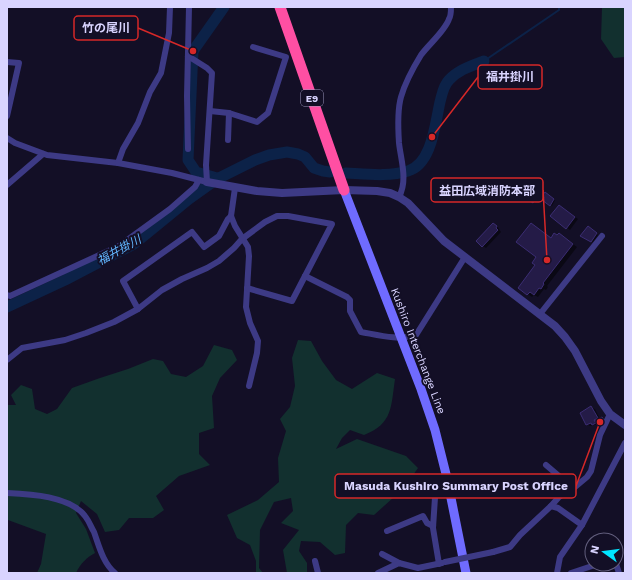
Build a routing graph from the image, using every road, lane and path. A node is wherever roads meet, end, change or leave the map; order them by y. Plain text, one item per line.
1 (170, 7) edge
2 (189, 7) edge
3 (280, 7) edge
4 (451, 7) edge
5 (253, 47) dead end
6 (188, 56) junction
7 (7, 62) edge
8 (210, 111) junction
9 (229, 113) junction
10 (7, 116) edge
11 (7, 138) edge
12 (228, 140) dead end
13 (188, 149) dead end
14 (43, 154) junction
15 (118, 164) junction
16 (203, 181) junction
17 (7, 185) edge
18 (235, 188) junction
19 (344, 190) junction
20 (399, 197) junction
21 (231, 216) junction
22 (602, 236) dead end
23 (242, 239) junction
24 (465, 257) junction
25 (305, 276) junction
26 (248, 288) junction
27 (7, 295) edge
28 (138, 309) junction
29 (540, 314) junction
30 (401, 337) junction
31 (7, 360) edge
32 (249, 386) dead end
33 (610, 414) junction
34 (625, 424) edge
35 (625, 443) edge
36 (546, 465) dead end
37 (447, 478) junction
38 (573, 488) junction
39 (7, 493) edge
40 (551, 506) junction
41 (582, 525) junction
42 (433, 526) junction
43 (387, 531) dead end
44 (382, 554) dead end
45 (315, 561) dead end
46 (399, 563) junction
47 (442, 563) junction
48 (584, 569) edge
49 (115, 573) edge
50 (318, 573) edge
51 (378, 573) edge
52 (466, 573) edge
53 (557, 573) edge
54 (571, 573) edge

1 - 15 street
2 - 6 street
3 - 19 highway, E9
4 - 20 street
5 - 9 street
6 - 8 street
6 - 13 street
7 - 10 street
8 - 9 street
8 - 16 street
9 - 12 street
11 - 14 street
14 - 15 street
14 - 17 street
15 - 16 street
16 - 18 street
16 - 27 street
18 - 19 street
18 - 21 street
19 - 20 street
19 - 30 main road, Kushiro Interchange Line
20 - 24 street
21 - 23 street
21 - 28 street
22 - 29 street
23 - 25 street
23 - 26 street
23 - 28 street
24 - 29 street
24 - 30 street
25 - 26 street
25 - 30 street
26 - 32 street
28 - 31 street
29 - 33 street
30 - 37 main road, Kushiro Interchange Line
33 - 34 street
33 - 38 street
35 - 41 street
36 - 38 street
37 - 42 street
37 - 52 main road, Kushiro Interchange Line
38 - 40 street
39 - 49 street
40 - 41 street
40 - 47 street, bridge
41 - 53 street
42 - 43 street
42 - 47 street
44 - 46 street
45 - 50 street
46 - 47 street
46 - 51 street
48 - 54 street

